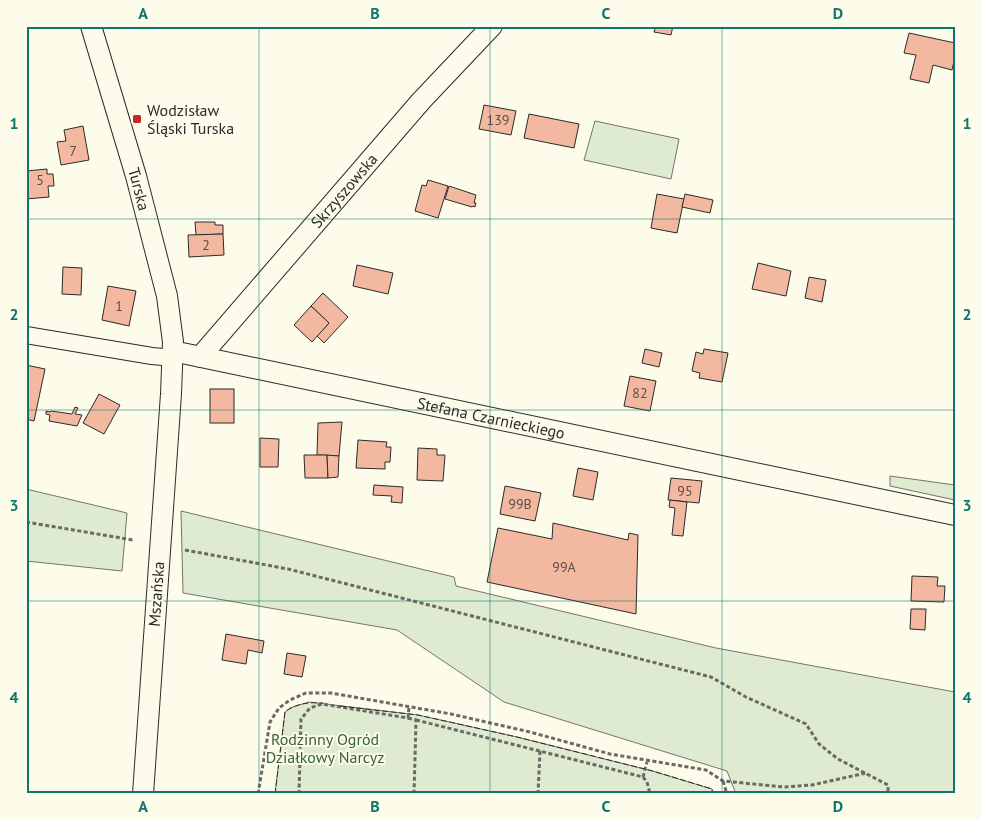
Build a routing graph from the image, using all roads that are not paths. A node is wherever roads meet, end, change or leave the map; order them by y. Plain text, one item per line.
1 (91, 26) edge
2 (492, 26) edge
3 (26, 335) edge
4 (173, 355) junction
5 (200, 357) junction
6 (171, 394) joint
7 (955, 515) edge
8 (143, 794) edge

1 - 4 street, Turska
2 - 5 street, Skrzyszowska
3 - 4 street, Stefana Czarnieckiego
4 - 5 street, Stefana Czarnieckiego
4 - 6 street, Turska
5 - 7 street, Stefana Czarnieckiego
6 - 8 street, Mszańska

